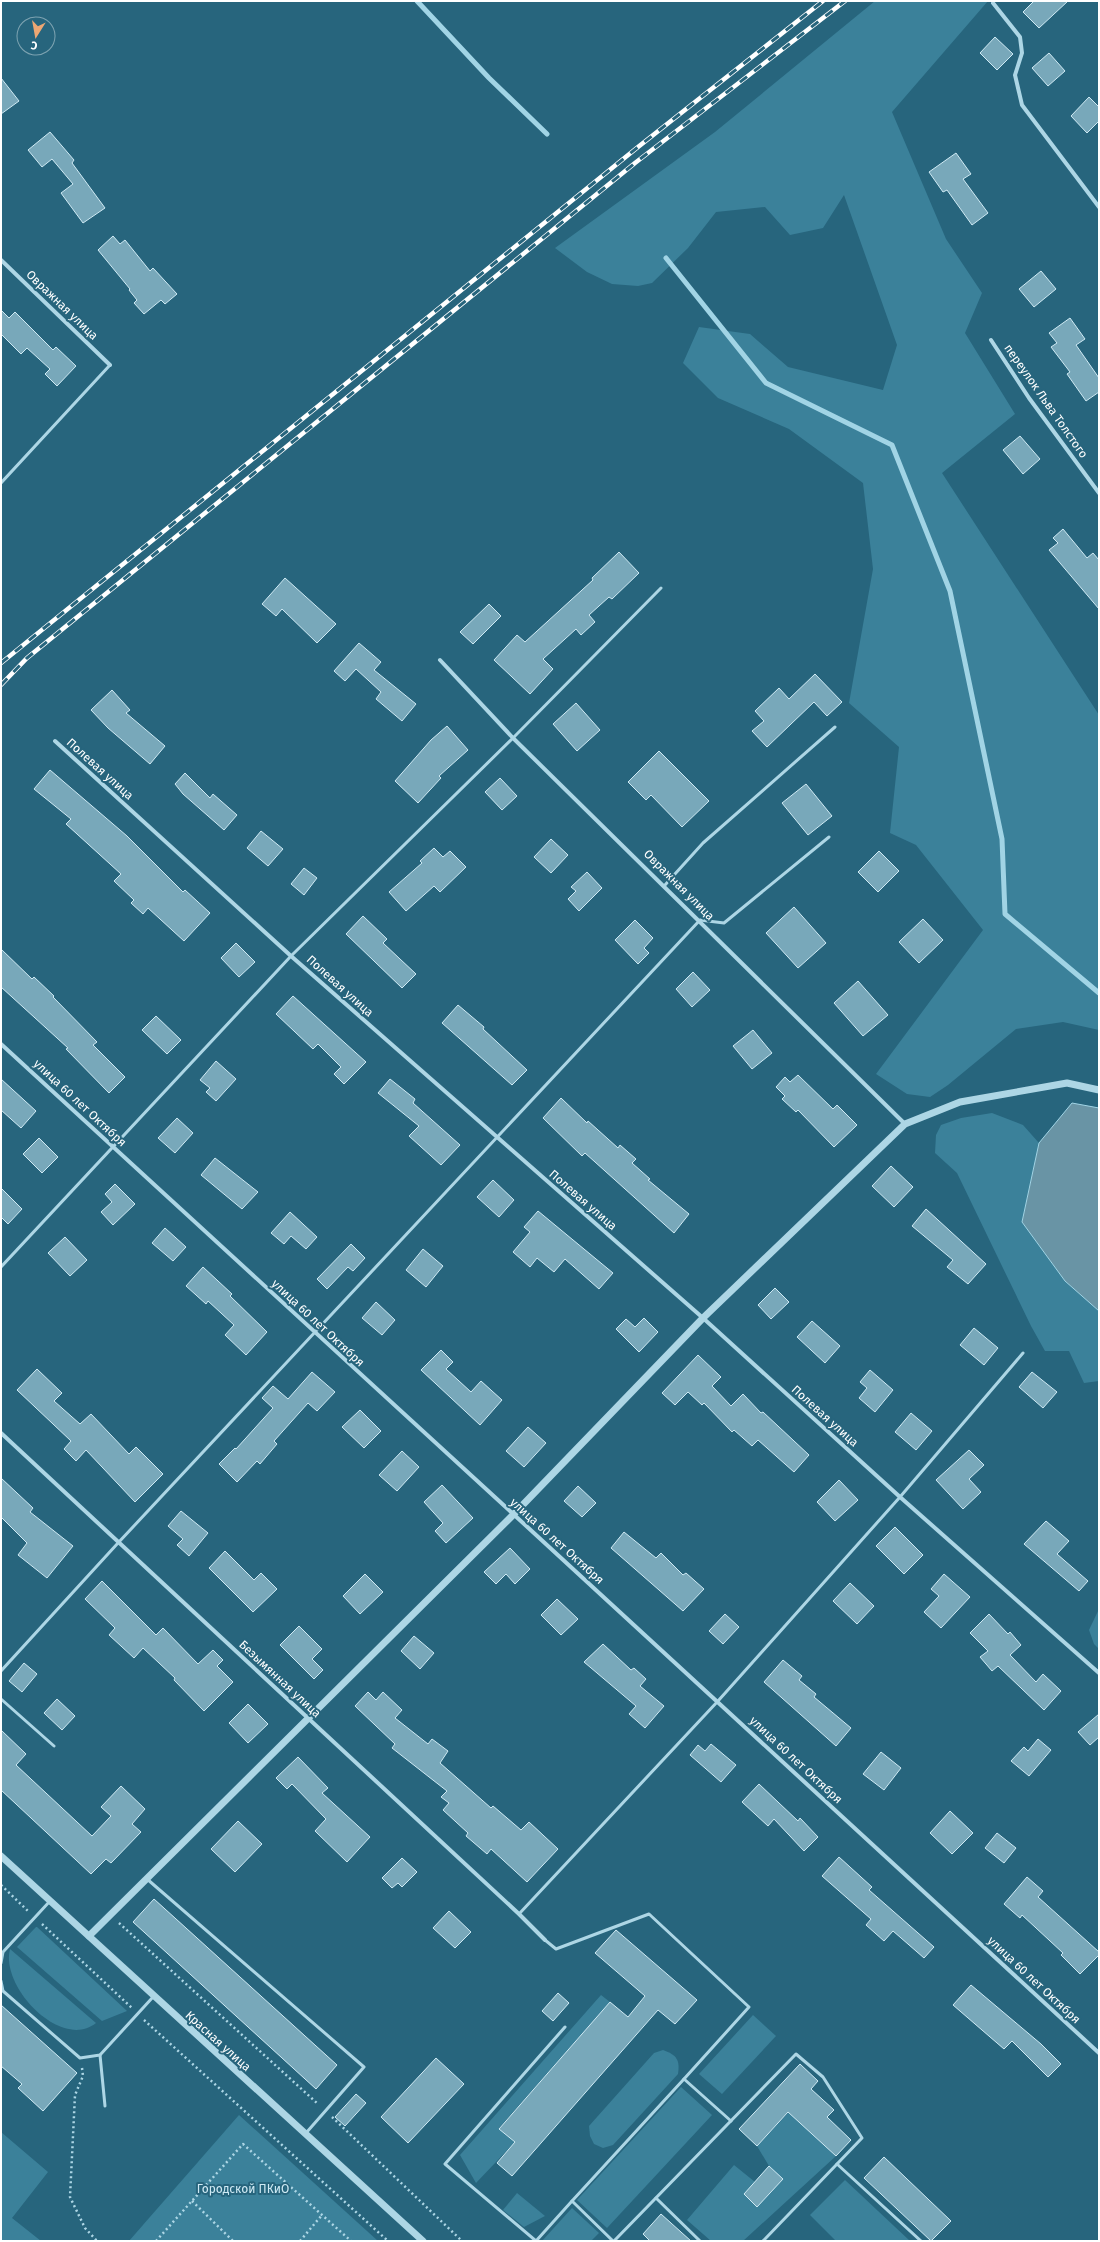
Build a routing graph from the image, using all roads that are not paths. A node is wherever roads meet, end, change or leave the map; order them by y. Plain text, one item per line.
1 (992, 3) dead end
2 (1099, 207) edge
3 (1, 260) edge
4 (991, 340) dead end
5 (110, 365) joint
6 (1, 483) edge
7 (1099, 493) edge
8 (661, 588) dead end
9 (440, 660) dead end
10 (835, 727) dead end
11 (513, 738) junction
12 (55, 741) dead end
13 (829, 837) dead end
14 (665, 885) junction
15 (700, 920) junction
16 (291, 956) junction
17 (1, 1044) edge
18 (1099, 1090) edge
19 (905, 1124) junction
20 (497, 1139) junction
21 (113, 1147) junction
22 (1, 1267) edge
23 (704, 1318) junction
24 (314, 1333) junction
25 (1023, 1353) dead end
26 (1, 1433) edge
27 (900, 1497) junction
28 (513, 1515) junction
29 (118, 1543) junction
30 (1, 1671) edge
31 (1099, 1673) edge
32 (1, 1699) edge
33 (718, 1701) junction
34 (309, 1718) junction
35 (54, 1746) dead end
36 (1, 1856) edge
37 (147, 1879) junction
38 (50, 1901) junction
39 (519, 1914) junction
40 (89, 1936) junction
41 (545, 1940) joint
42 (1, 1963) edge
43 (1, 1982) edge
44 (2, 1992) edge
45 (153, 1997) junction
46 (565, 2027) dead end
47 (1099, 2053) edge
48 (100, 2055) junction
49 (684, 2079) junction
50 (105, 2106) dead end
51 (731, 2121) junction
52 (305, 2134) junction
53 (837, 2164) junction
54 (656, 2198) junction
55 (572, 2201) junction
56 (423, 2241) edge
57 (614, 2241) edge
58 (700, 2241) edge
59 (763, 2241) edge
60 (921, 2241) edge

1 - 2 street
3 - 5 street, Овражная улица
4 - 7 street, переулок Льва Толстого
5 - 6 lane
8 - 11 lane
9 - 11 street, Овражная улица
10 - 14 lane
11 - 14 street, Овражная улица
11 - 16 lane
12 - 16 street, Полевая улица
13 - 15 lane
14 - 15 street, Овражная улица
15 - 19 street, Овражная улица
15 - 20 lane
16 - 20 street, Полевая улица
16 - 21 lane
17 - 21 street, улица 60 лет Октября
18 - 19 street
19 - 23 street
20 - 23 street, Полевая улица
20 - 24 lane
21 - 22 lane
21 - 24 street, улица 60 лет Октября
23 - 27 street, Полевая улица
23 - 28 street
24 - 28 street, улица 60 лет Октября
24 - 29 lane
25 - 27 lane
26 - 29 street, Безымянная улица
27 - 31 street, Полевая улица
27 - 33 lane
28 - 33 street, улица 60 лет Октября
28 - 34 street
29 - 30 lane
29 - 34 street, Безымянная улица
32 - 35 lane
33 - 39 lane
33 - 47 street, улица 60 лет Октября
34 - 37 street
34 - 39 street, Безымянная улица
36 - 38 street, Красная улица
37 - 40 street
37 - 52 lane
38 - 40 street, Красная улица
38 - 42 lane
39 - 41 street, Безымянная улица
40 - 45 street, Красная улица
41 - 49 lane
43 - 44 lane
44 - 48 lane
45 - 48 lane
45 - 52 street, Красная улица
46 - 55 lane
48 - 50 lane
49 - 51 lane
49 - 55 lane
51 - 53 lane
51 - 54 lane
52 - 56 street, Красная улица
53 - 59 lane
53 - 60 lane
54 - 57 lane
54 - 58 lane
55 - 57 lane

